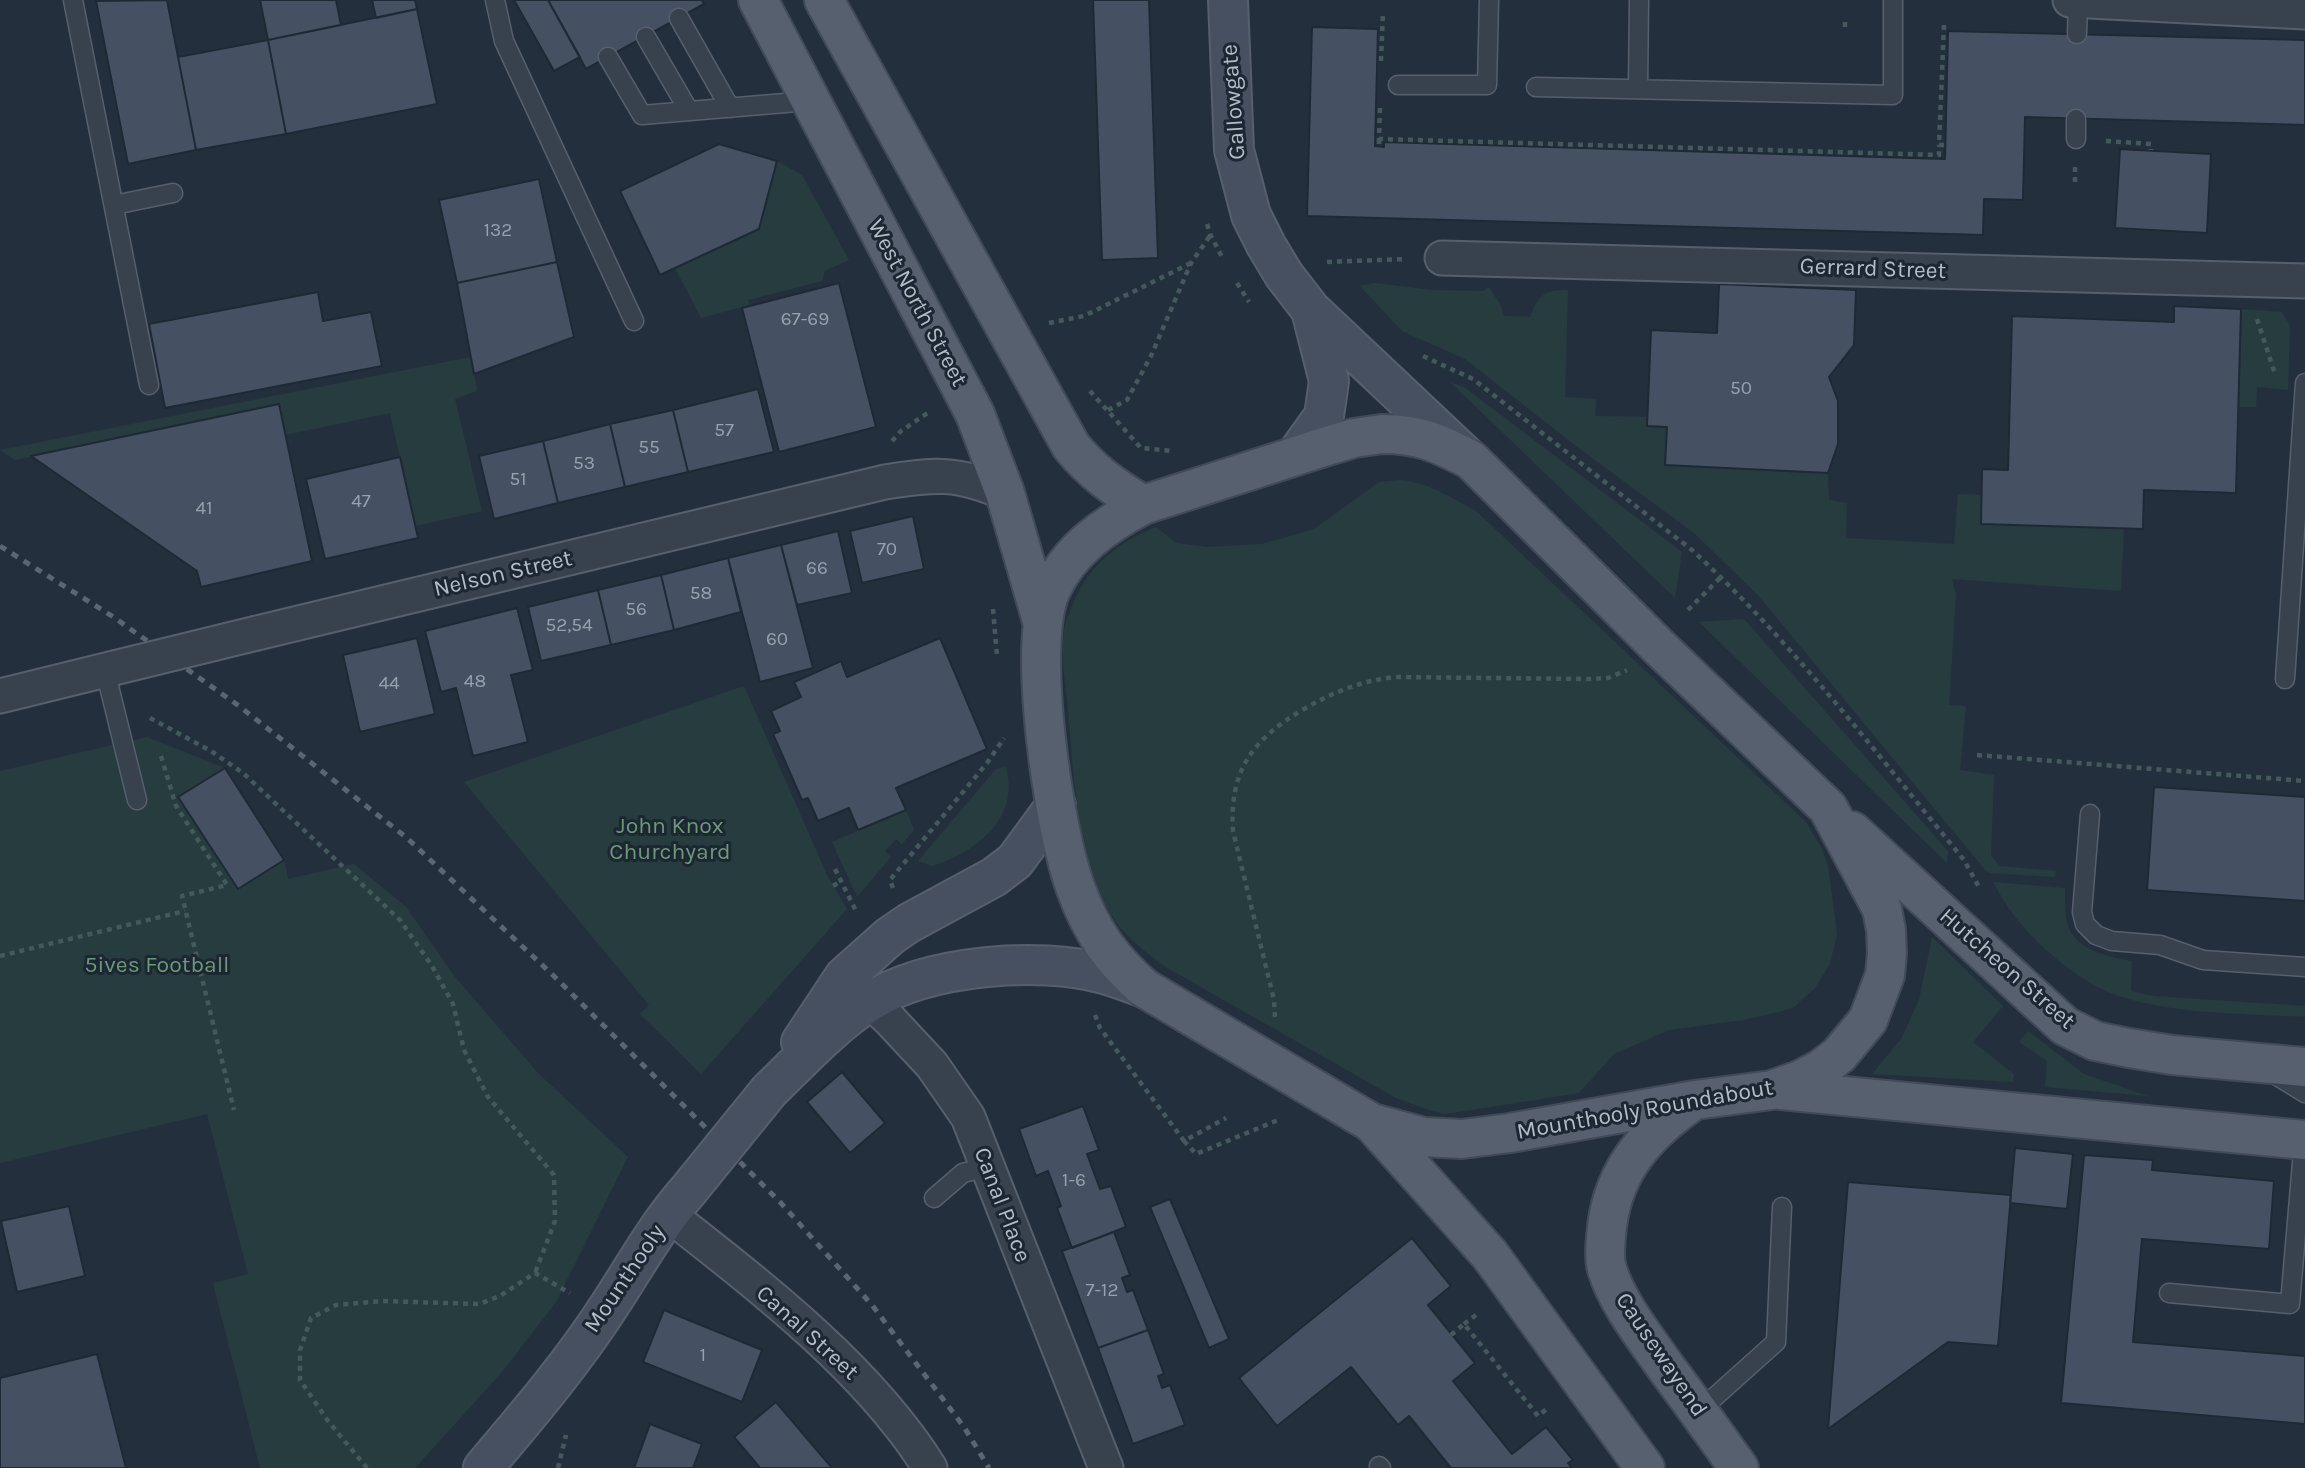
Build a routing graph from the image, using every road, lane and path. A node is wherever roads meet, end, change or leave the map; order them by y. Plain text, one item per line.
1 (73, 0) edge
2 (495, 0) edge
3 (758, 0) edge
4 (824, 0) edge
5 (1228, 0) edge
6 (1489, 0) edge
7 (1639, 0) edge
8 (1893, 0) edge
9 (2070, 0) edge
10 (2078, 1) edge
11 (2305, 12) edge
12 (679, 18) dead end
13 (1845, 18) dead end
14 (1944, 25) dead end
15 (1845, 27) dead end
16 (2077, 34) dead end
17 (646, 37) dead end
18 (608, 57) dead end
19 (1398, 85) dead end
20 (1536, 87) dead end
21 (1638, 89) junction
22 (809, 101) junction
23 (730, 108) junction
24 (689, 111) junction
25 (2076, 118) dead end
26 (1379, 139) dead end
27 (2076, 139) dead end
28 (1510, 143) dead end
29 (1379, 147) dead end
30 (173, 194) dead end
31 (114, 205) junction
32 (1251, 215) junction
33 (1210, 234) junction
34 (1441, 258) joint
35 (1323, 262) dead end
36 (1191, 263) junction
37 (1227, 265) dead end
38 (1233, 276) dead end
39 (2256, 280) junction
40 (2305, 281) edge
41 (1252, 306) dead end
42 (1311, 310) junction
43 (634, 321) dead end
44 (1048, 323) dead end
45 (1415, 352) dead end
46 (2305, 383) edge
47 (149, 385) dead end
48 (2303, 406) edge
49 (930, 411) dead end
50 (887, 446) dead end
51 (1178, 452) dead end
52 (1296, 455) junction
53 (1471, 460) junction
54 (1005, 493) junction
55 (1143, 505) junction
56 (1721, 577) junction
57 (993, 603) dead end
58 (1688, 610) dead end
59 (1042, 621) junction
60 (997, 657) dead end
61 (1628, 670) dead end
62 (110, 678) junction
63 (2285, 679) dead end
64 (0, 696) edge
65 (150, 718) junction
66 (1003, 725) dead end
67 (153, 730) dead end
68 (161, 755) dead end
69 (1977, 755) dead end
70 (2305, 781) edge
71 (137, 800) dead end
72 (1056, 805) junction
73 (1828, 808) junction
74 (2090, 814) dead end
75 (835, 869) dead end
76 (890, 880) dead end
77 (841, 881) junction
78 (833, 886) dead end
79 (1982, 892) dead end
80 (185, 911) junction
81 (859, 917) dead end
82 (0, 956) edge
83 (2305, 967) edge
84 (1144, 988) junction
85 (857, 990) junction
86 (1092, 1004) dead end
87 (1276, 1020) dead end
88 (2253, 1062) junction
89 (2305, 1067) edge
90 (1772, 1090) junction
91 (2305, 1093) edge
92 (1695, 1100) junction
93 (234, 1110) dead end
94 (1226, 1118) dead end
95 (1278, 1120) dead end
96 (1372, 1123) junction
97 (2304, 1139) edge
98 (1184, 1141) junction
99 (987, 1167) junction
100 (934, 1198) dead end
101 (678, 1203) junction
102 (1782, 1207) dead end
103 (535, 1273) junction
104 (2169, 1293) dead end
105 (1489, 1305) dead end
106 (604, 1313) junction
107 (1464, 1324) junction
108 (1451, 1335) dead end
109 (1555, 1402) dead end
110 (1699, 1412) junction
111 (568, 1426) dead end
112 (367, 1468) edge
113 (483, 1468) edge
114 (558, 1468) edge
115 (930, 1468) edge
116 (1106, 1468) edge
117 (1645, 1468) edge
118 (1739, 1468) edge

1 - 31 lane
2 - 43 lane
3 - 22 main road, West North Street
4 - 55 main road
5 - 32 main road, Gallowgate
6 - 19 lane
7 - 21 lane
8 - 21 lane
9 - 10 street
10 - 11 street
10 - 16 lane
12 - 23 lane
13 - 15 path
14 - 28 path
17 - 24 lane
18 - 24 lane
20 - 21 lane
22 - 23 lane
22 - 54 main road, West North Street
23 - 24 lane
25 - 27 lane
26 - 29 path
30 - 31 lane
31 - 47 lane
32 - 33 path
32 - 42 main road, Gallowgate
33 - 36 path
33 - 37 path
34 - 35 path
34 - 39 street, Gerrard Street
36 - 44 path
36 - 51 path
38 - 41 path
39 - 40 street, Gerrard Street
39 - 48 path
42 - 52 main road, Gallowgate
42 - 53 main road, Gallowgate
45 - 56 path
46 - 48 lane
48 - 63 lane
49 - 50 path
52 - 53 main road, Mounthooly Roundabout
52 - 55 main road, Mounthooly Roundabout
53 - 73 main road, Mounthooly Roundabout
54 - 59 main road, West North Street
54 - 62 street, Nelson Street, bridge
55 - 59 main road, Mounthooly Roundabout
56 - 58 path
56 - 79 path
57 - 60 path
59 - 72 main road, Mounthooly Roundabout
61 - 87 path
62 - 64 street, Nelson Street
62 - 65 path
62 - 71 lane
65 - 67 path
65 - 103 path
66 - 76 path
68 - 80 path
69 - 70 path
72 - 84 main road, Mounthooly Roundabout
72 - 85 main road, Mounthooly
73 - 88 main road, Hutcheon Street
73 - 90 main road, Mounthooly Roundabout
74 - 83 lane
75 - 77 path
77 - 78 path
77 - 81 path
80 - 82 path
80 - 93 path
84 - 85 main road
84 - 96 main road, Mounthooly Roundabout
85 - 99 street, Canal Place
85 - 101 main road, Mounthooly, bridge
86 - 98 path
88 - 89 main road, Hutcheon Street
88 - 91 lane
90 - 92 main road, Mounthooly Roundabout
90 - 97 main road
92 - 96 main road, Mounthooly Roundabout
92 - 110 main road, Causewayend
94 - 98 path
95 - 98 path
96 - 117 main road
97 - 104 lane
99 - 100 lane
99 - 116 street, Canal Place
101 - 106 main road, Mounthooly
101 - 115 street, Canal Street
102 - 110 lane
103 - 106 path
103 - 112 path
105 - 107 path
106 - 113 main road, Mounthooly
107 - 108 path
107 - 109 path
110 - 118 main road, Causewayend
111 - 114 path

